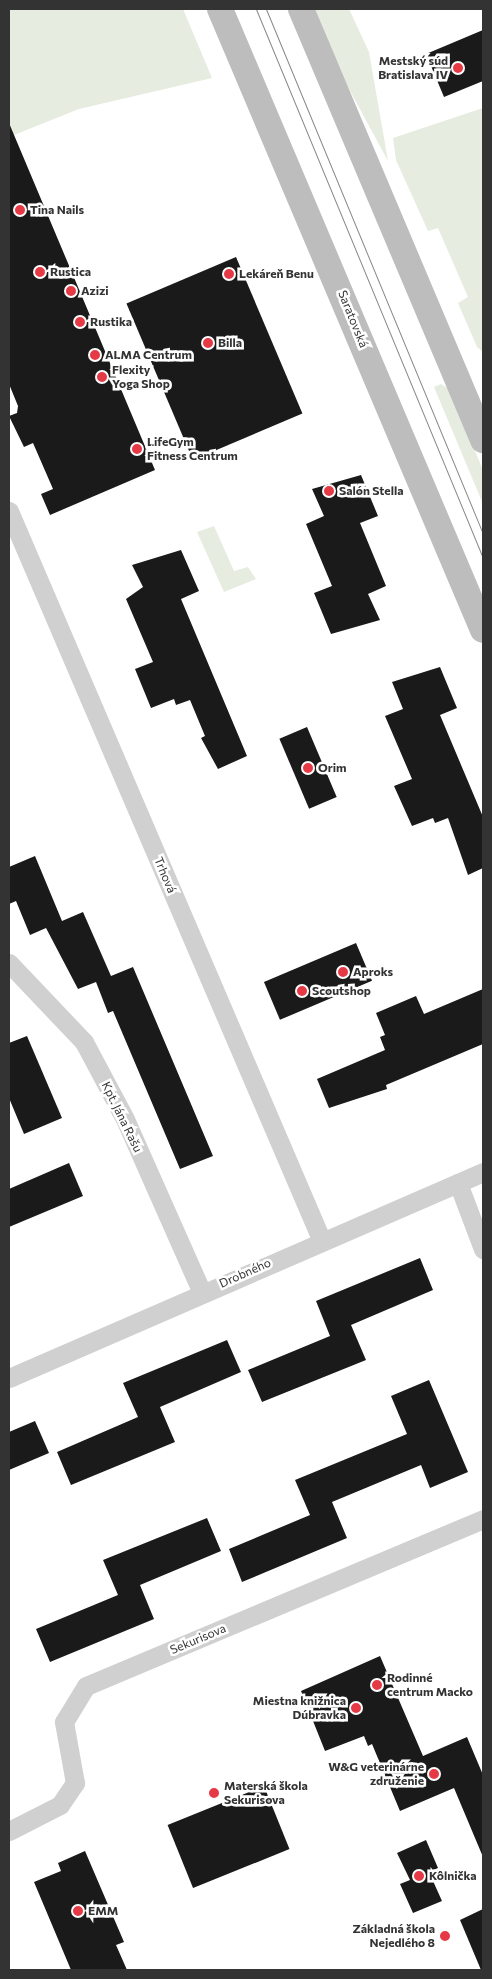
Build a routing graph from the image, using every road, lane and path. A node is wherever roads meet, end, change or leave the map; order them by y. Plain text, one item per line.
1 (220, 9) edge
2 (300, 9) edge
3 (483, 440) edge
4 (9, 512) edge
5 (483, 630) edge
6 (9, 963) edge
7 (483, 1172) edge
8 (458, 1183) junction
9 (321, 1239) junction
10 (483, 1249) edge
11 (202, 1293) junction
12 (9, 1378) edge
13 (483, 1519) edge
14 (9, 1831) edge

1 - 5 main road, Saratovská
2 - 3 main road
4 - 9 street, Trhová
6 - 11 street, Kpt. Jána Rašu
7 - 8 street, Drobného
8 - 9 street, Drobného
8 - 10 street
9 - 11 street, Drobného
11 - 12 street, Drobného
13 - 14 street, Sekurisova

